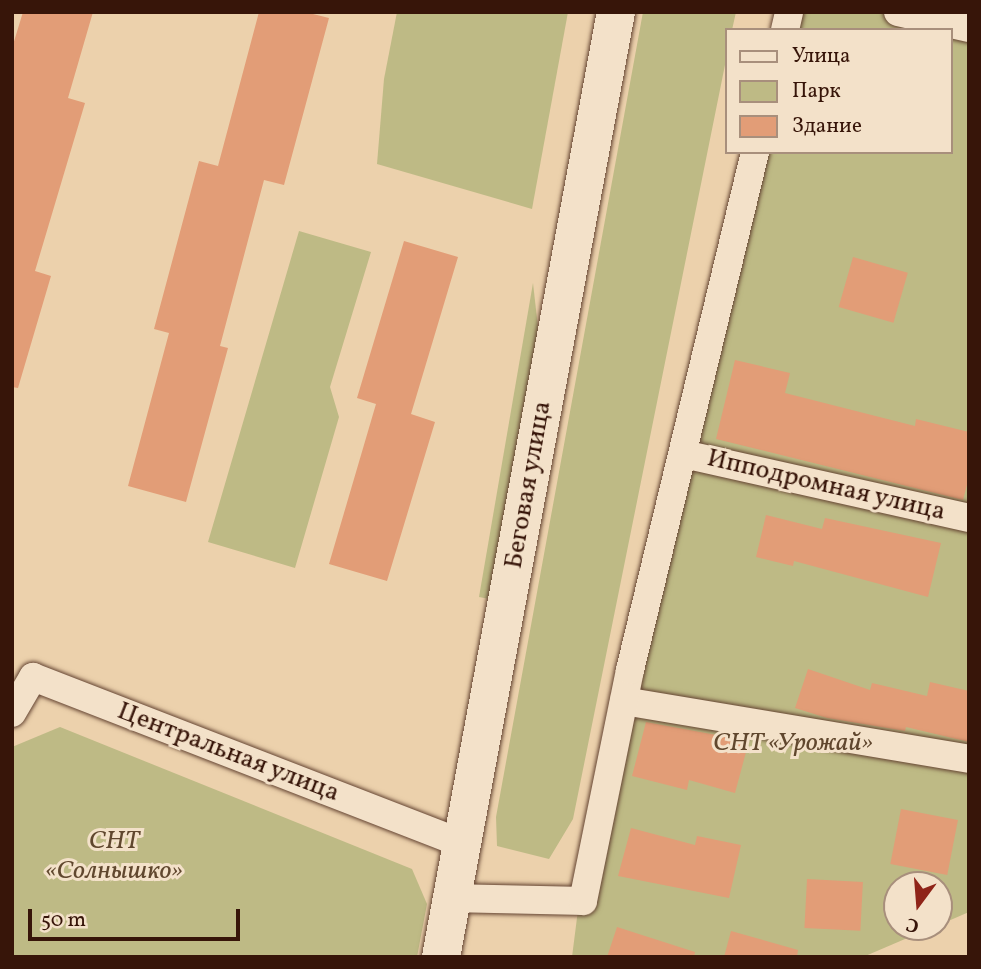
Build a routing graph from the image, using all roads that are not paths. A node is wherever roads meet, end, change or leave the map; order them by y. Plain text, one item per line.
1 (616, 12) edge
2 (898, 12) edge
3 (969, 28) edge
4 (755, 154) edge
5 (682, 454) junction
6 (969, 518) edge
7 (624, 701) junction
8 (12, 713) edge
9 (969, 759) edge
10 (462, 843) junction
11 (452, 898) junction
12 (441, 957) edge

1 - 10 street, Беговая улица
2 - 3 street
4 - 5 street
5 - 6 street, Ипподромная улица
5 - 7 street
7 - 9 street
7 - 11 street
8 - 10 street, Центральная улица
10 - 11 street, Беговая улица
11 - 12 street, Беговая улица

